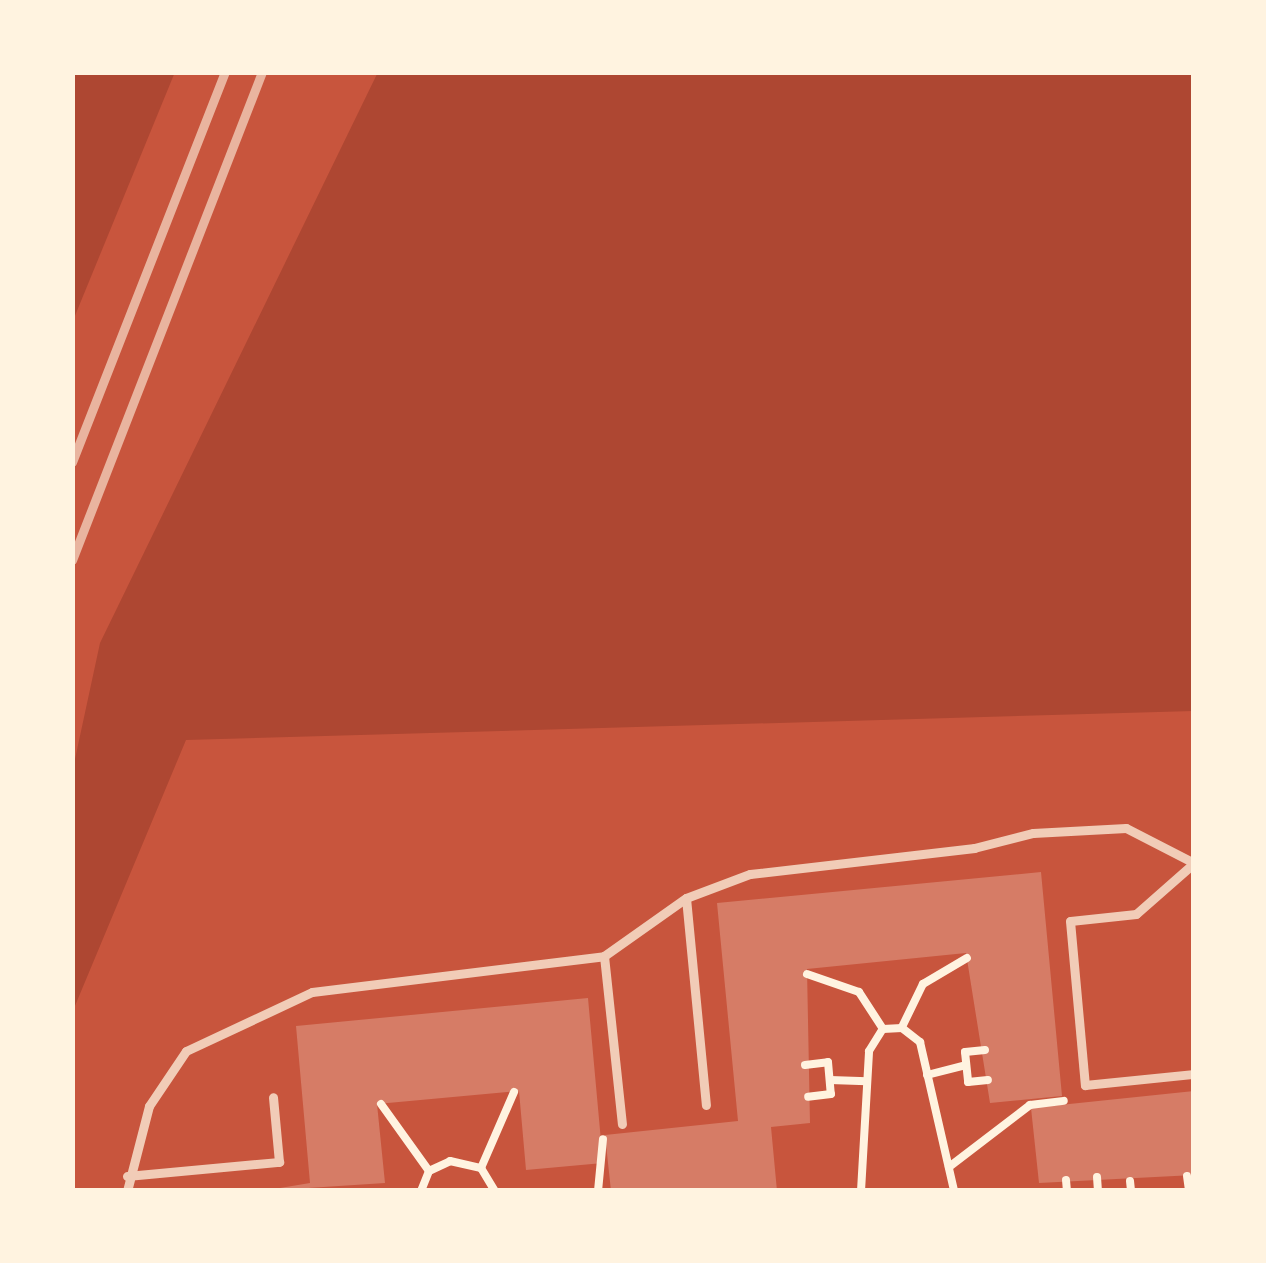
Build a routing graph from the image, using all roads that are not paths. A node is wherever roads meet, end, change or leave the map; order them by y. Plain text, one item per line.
1 (1194, 863) edge
2 (686, 898) junction
3 (604, 956) junction
4 (1194, 1075) edge
5 (273, 1097) dead end
6 (706, 1105) dead end
7 (622, 1124) road end
8 (127, 1176) junction
9 (127, 1191) edge

1 - 2 lane
1 - 4 lane
2 - 3 lane
2 - 6 lane
3 - 7 lane
3 - 8 lane
5 - 8 lane
8 - 9 lane

